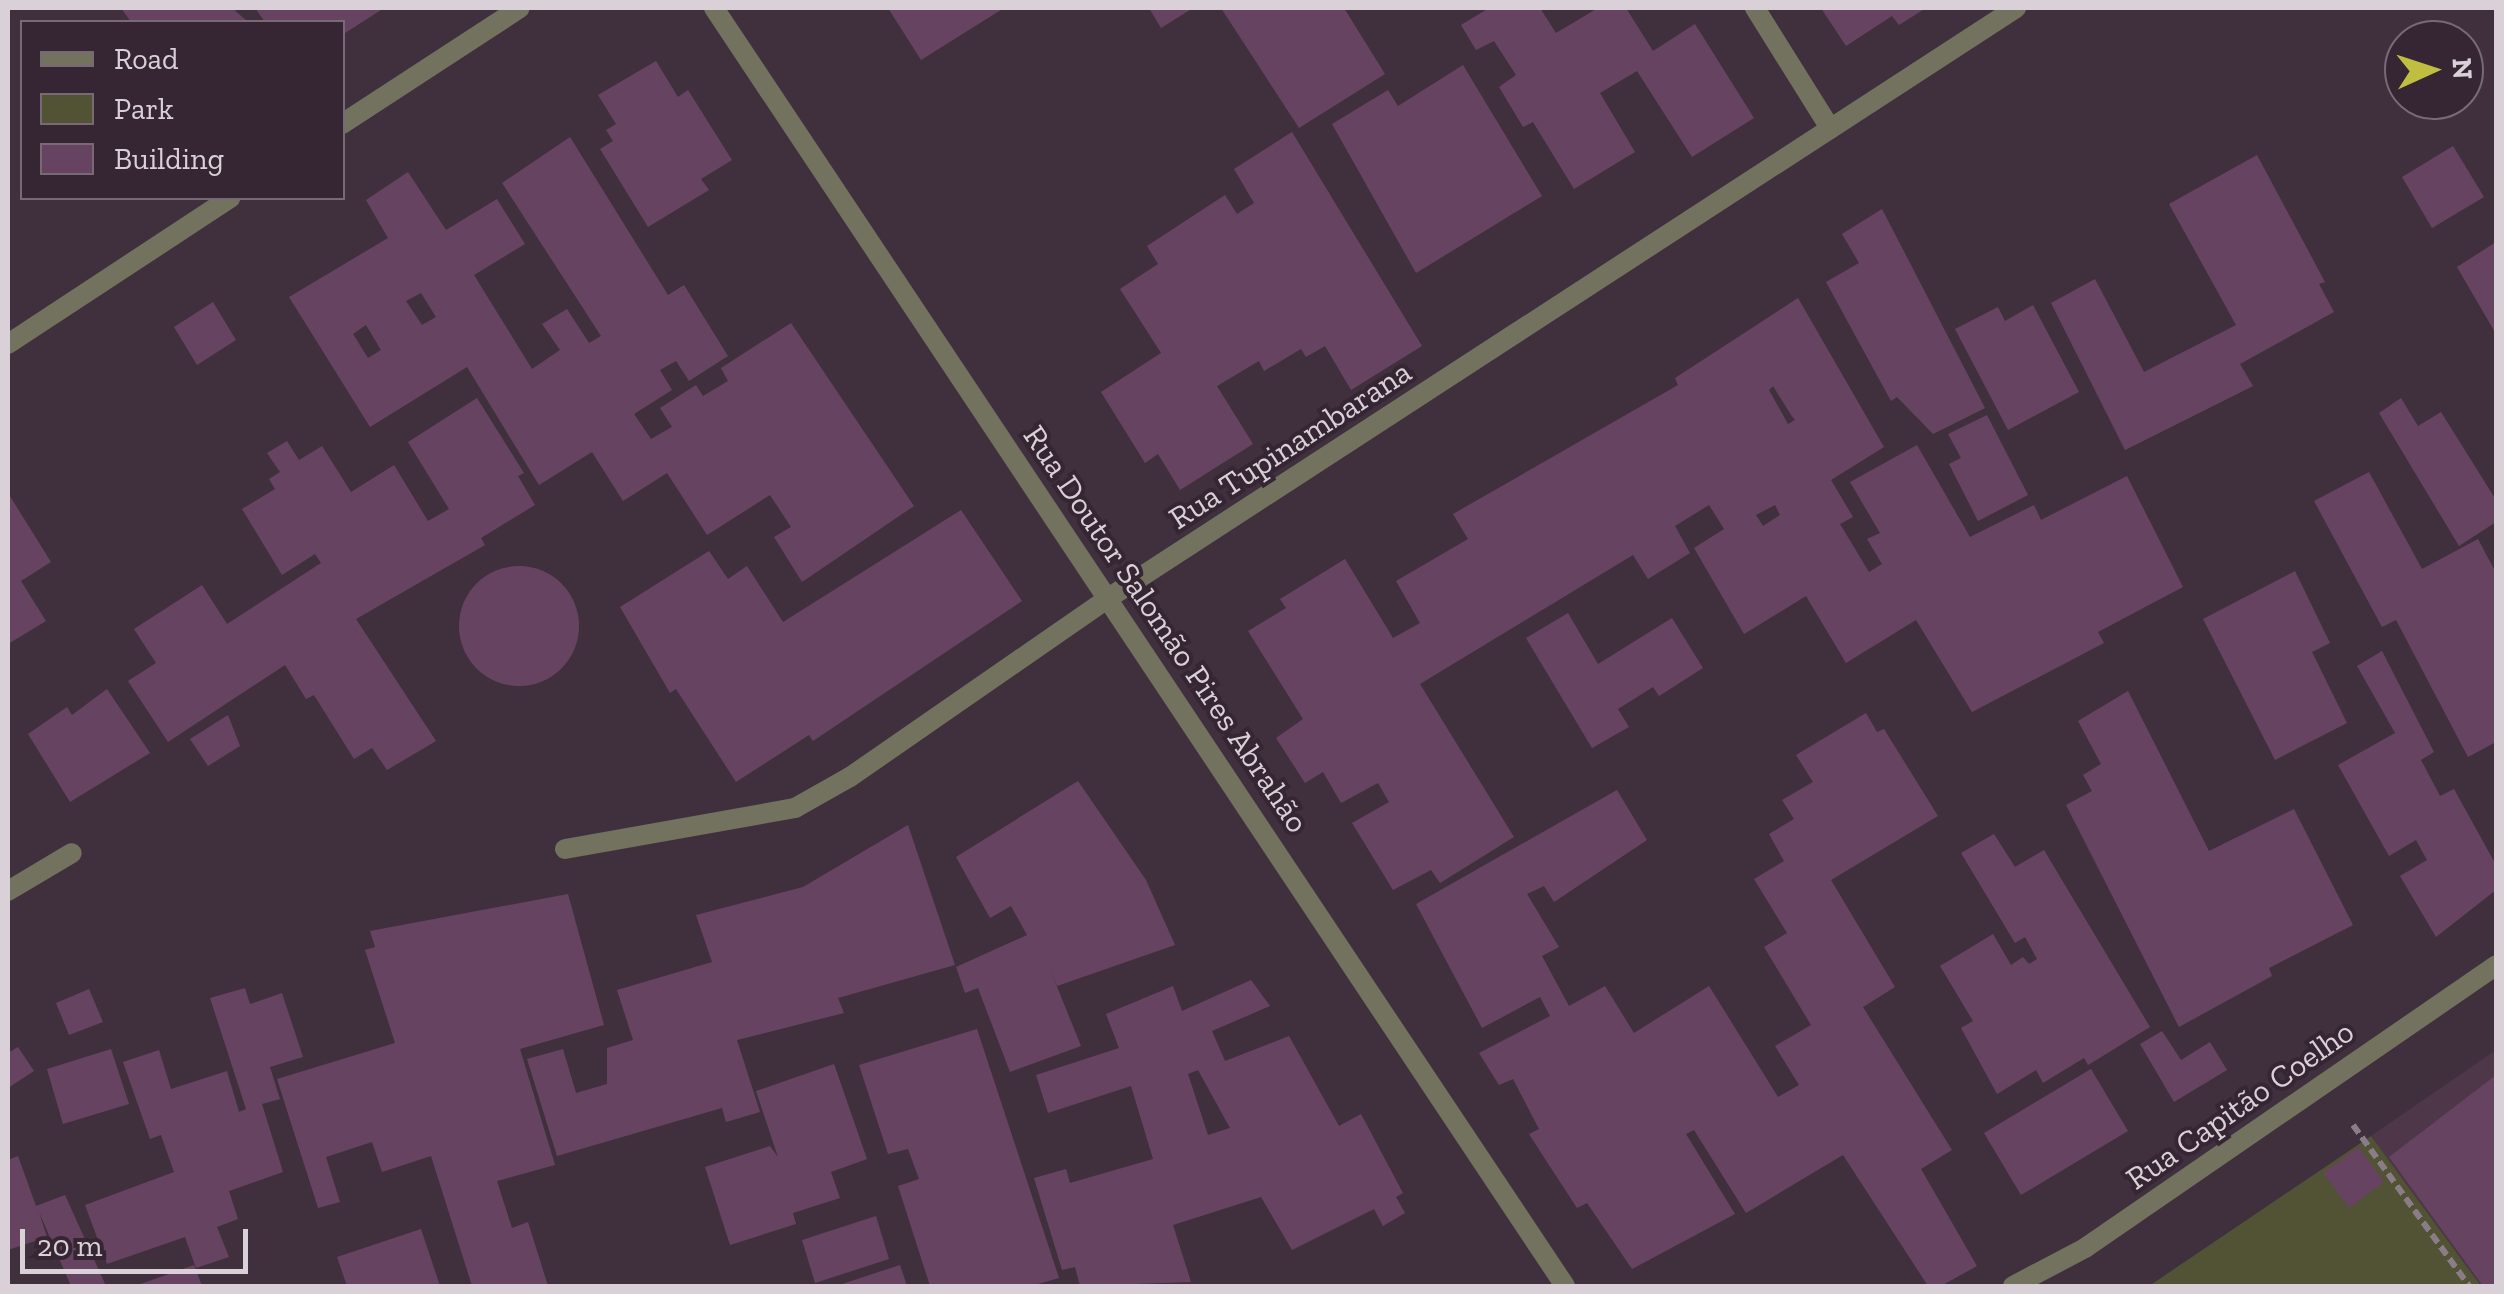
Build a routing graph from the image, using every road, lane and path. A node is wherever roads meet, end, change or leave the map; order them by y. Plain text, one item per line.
1 (520, 8) edge
2 (714, 8) edge
3 (1755, 8) edge
4 (2016, 8) edge
5 (345, 122) edge
6 (1830, 128) junction
7 (227, 200) edge
8 (8, 344) edge
9 (1110, 598) junction
10 (565, 849) dead end
11 (72, 853) dead end
12 (8, 891) edge
13 (2496, 965) edge
14 (2323, 1084) junction
15 (1565, 1286) edge
16 (2013, 1286) edge
17 (2469, 1286) edge

1 - 5 street
2 - 9 street, Rua Doutor Salomão Pires Abrahão
3 - 6 street
4 - 6 street, Rua Tupinambarana
6 - 9 street, Rua Tupinambarana
7 - 8 street
9 - 10 street, Rua Tupinambarana
9 - 15 street, Rua Doutor Salomão Pires Abrahão
11 - 12 street
13 - 14 street, Rua Capitão Coelho
14 - 16 street, Rua Capitão Coelho
14 - 17 path

